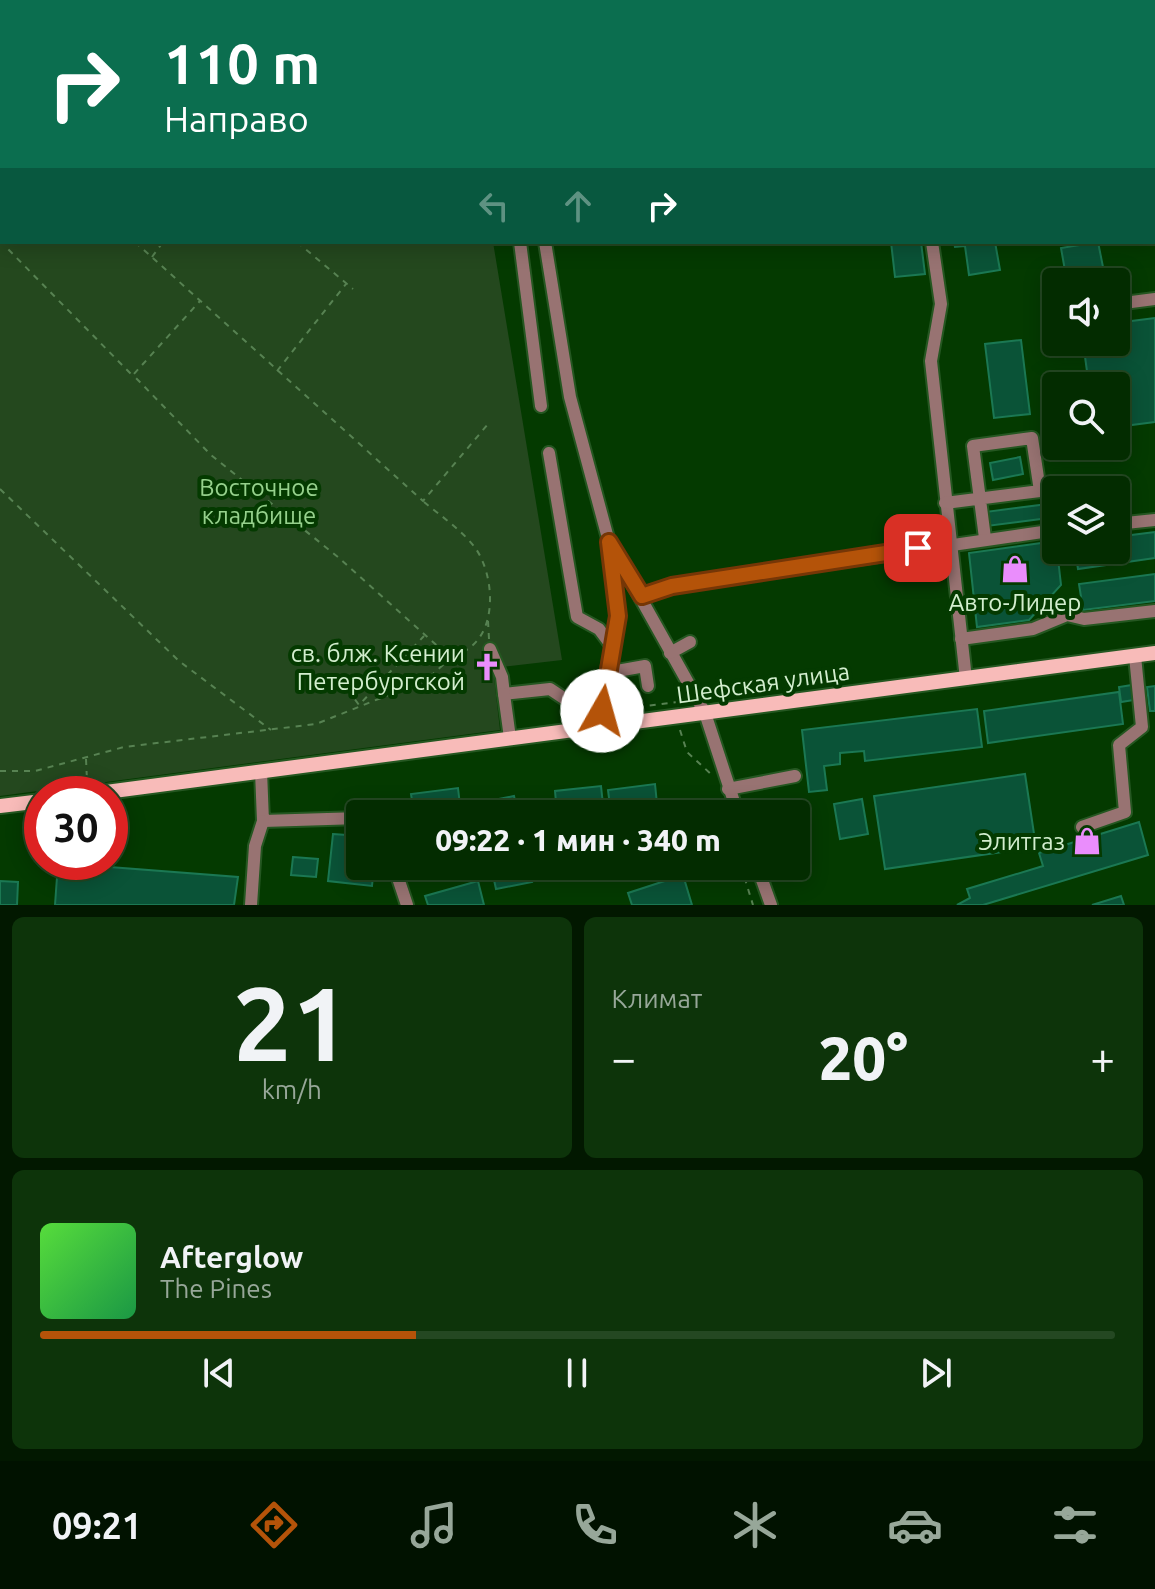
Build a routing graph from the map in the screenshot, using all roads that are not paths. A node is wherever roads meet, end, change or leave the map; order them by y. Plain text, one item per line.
1 (520, 244) edge
2 (545, 244) edge
3 (932, 244) edge
4 (1155, 299) edge
5 (1130, 302) edge
6 (541, 406) dead end
7 (549, 453) dead end
8 (979, 499) junction
9 (945, 503) junction
10 (1155, 520) edge
11 (1130, 523) edge
12 (1042, 532) edge
13 (985, 538) junction
14 (609, 542) junction
15 (949, 544) junction
16 (642, 596) junction
17 (1155, 611) edge
18 (961, 639) junction
19 (690, 642) dead end
20 (611, 645) junction
21 (490, 649) road end
22 (670, 653) junction
23 (1155, 653) edge
24 (1135, 656) junction
25 (965, 671) junction
26 (606, 673) junction
27 (648, 686) dead end
28 (504, 694) junction
29 (602, 713) junction
30 (705, 713) junction
31 (510, 738) junction
32 (261, 771) junction
33 (795, 776) dead end
34 (128, 785) edge
35 (728, 789) junction
36 (732, 800) edge
37 (24, 803) edge
38 (0, 806) edge
39 (346, 818) edge
40 (263, 821) junction
41 (1082, 827) dead end
42 (399, 880) edge
43 (762, 880) edge
44 (251, 905) edge
45 (407, 905) edge
46 (771, 905) edge

1 - 6 street
2 - 14 street
3 - 9 street
4 - 5 street
7 - 20 street
8 - 8 street
8 - 9 street
8 - 13 street
9 - 15 street
10 - 11 street
12 - 13 street
13 - 15 street
14 - 16 street
14 - 20 street
15 - 16 street
15 - 18 street
16 - 22 street
17 - 18 street
18 - 25 street
19 - 22 street
20 - 26 street
21 - 28 street
22 - 30 street
23 - 24 main road, Шефская улица
24 - 25 main road, Шефская улица
24 - 41 street
25 - 30 main road, Шефская улица
26 - 27 street
26 - 29 street
28 - 29 street
28 - 31 street
29 - 30 main road, Шефская улица
29 - 31 main road, Шефская улица
30 - 35 street
31 - 32 main road, Шефская улица
32 - 34 main road, Шефская улица
32 - 40 street
33 - 35 street
35 - 36 street
37 - 38 main road
39 - 40 street
40 - 44 street
42 - 45 street
43 - 46 street

